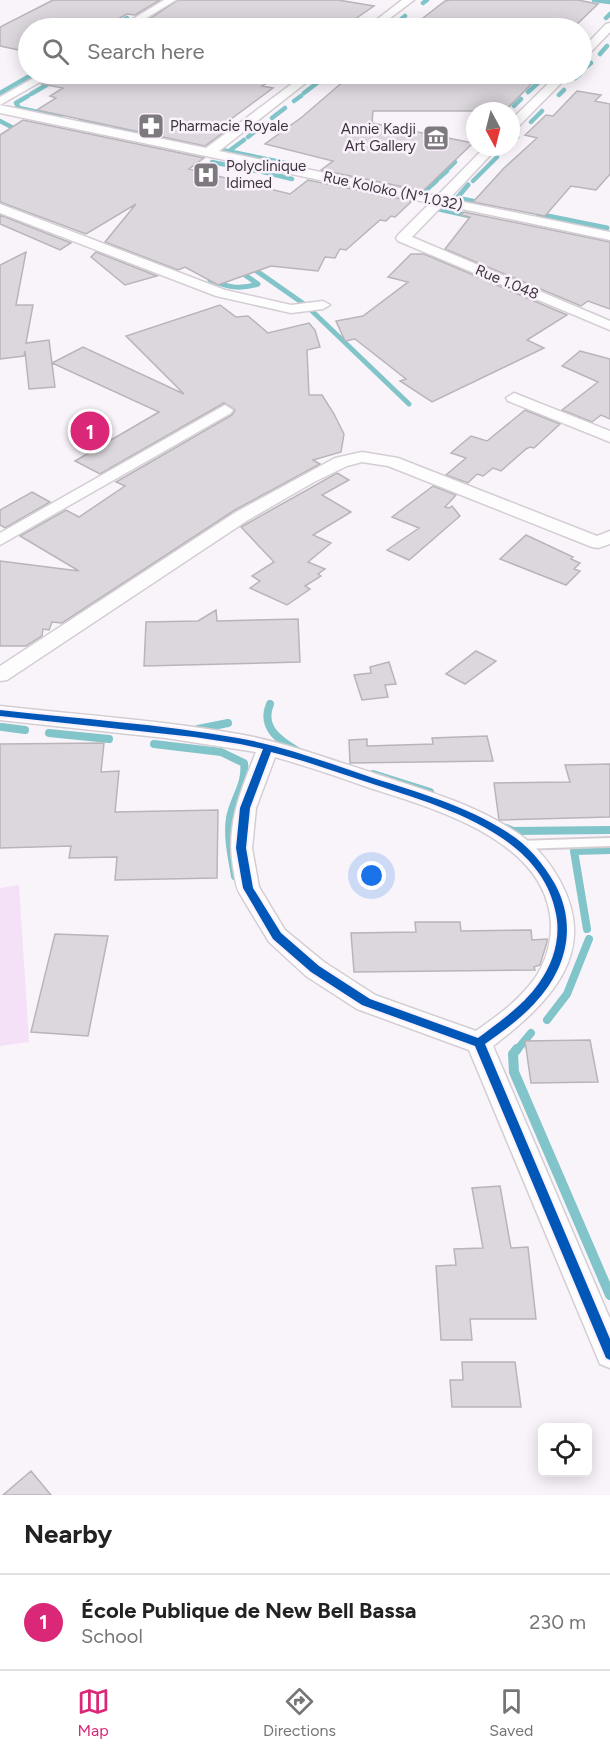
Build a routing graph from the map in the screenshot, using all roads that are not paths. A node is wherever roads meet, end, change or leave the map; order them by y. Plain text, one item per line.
1 (171, 0) edge
2 (409, 0) edge
3 (140, 18) edge
4 (385, 18) edge
5 (610, 26) edge
6 (592, 45) edge
7 (31, 84) edge
8 (299, 84) edge
9 (554, 84) edge
10 (0, 102) edge
11 (0, 109) edge
12 (520, 119) edge
13 (208, 153) junction
14 (483, 156) edge
15 (440, 200) junction
16 (0, 208) edge
17 (610, 236) edge
18 (323, 305) dead end
19 (610, 326) edge
20 (514, 398) dead end
21 (225, 410) dead end
22 (610, 436) edge
23 (610, 536) edge
24 (0, 540) edge
25 (0, 675) edge
26 (0, 713) edge
27 (268, 748) junction
28 (610, 842) edge
29 (518, 845) junction
30 (479, 1043) junction
31 (610, 1354) edge

1 - 3 street
2 - 4 street
5 - 6 street
7 - 10 street
8 - 13 street
9 - 12 street
11 - 13 street, Rue Koloko (N°1.032)
13 - 15 street, Rue Koloko (N°1.032)
14 - 15 street
15 - 17 street, Rue Koloko (N°1.032)
15 - 19 street, Rue 1.048
16 - 18 street
20 - 22 street
21 - 24 street
23 - 25 street
26 - 27 street
27 - 29 street
27 - 30 street
28 - 29 lane
29 - 30 street
30 - 31 street

